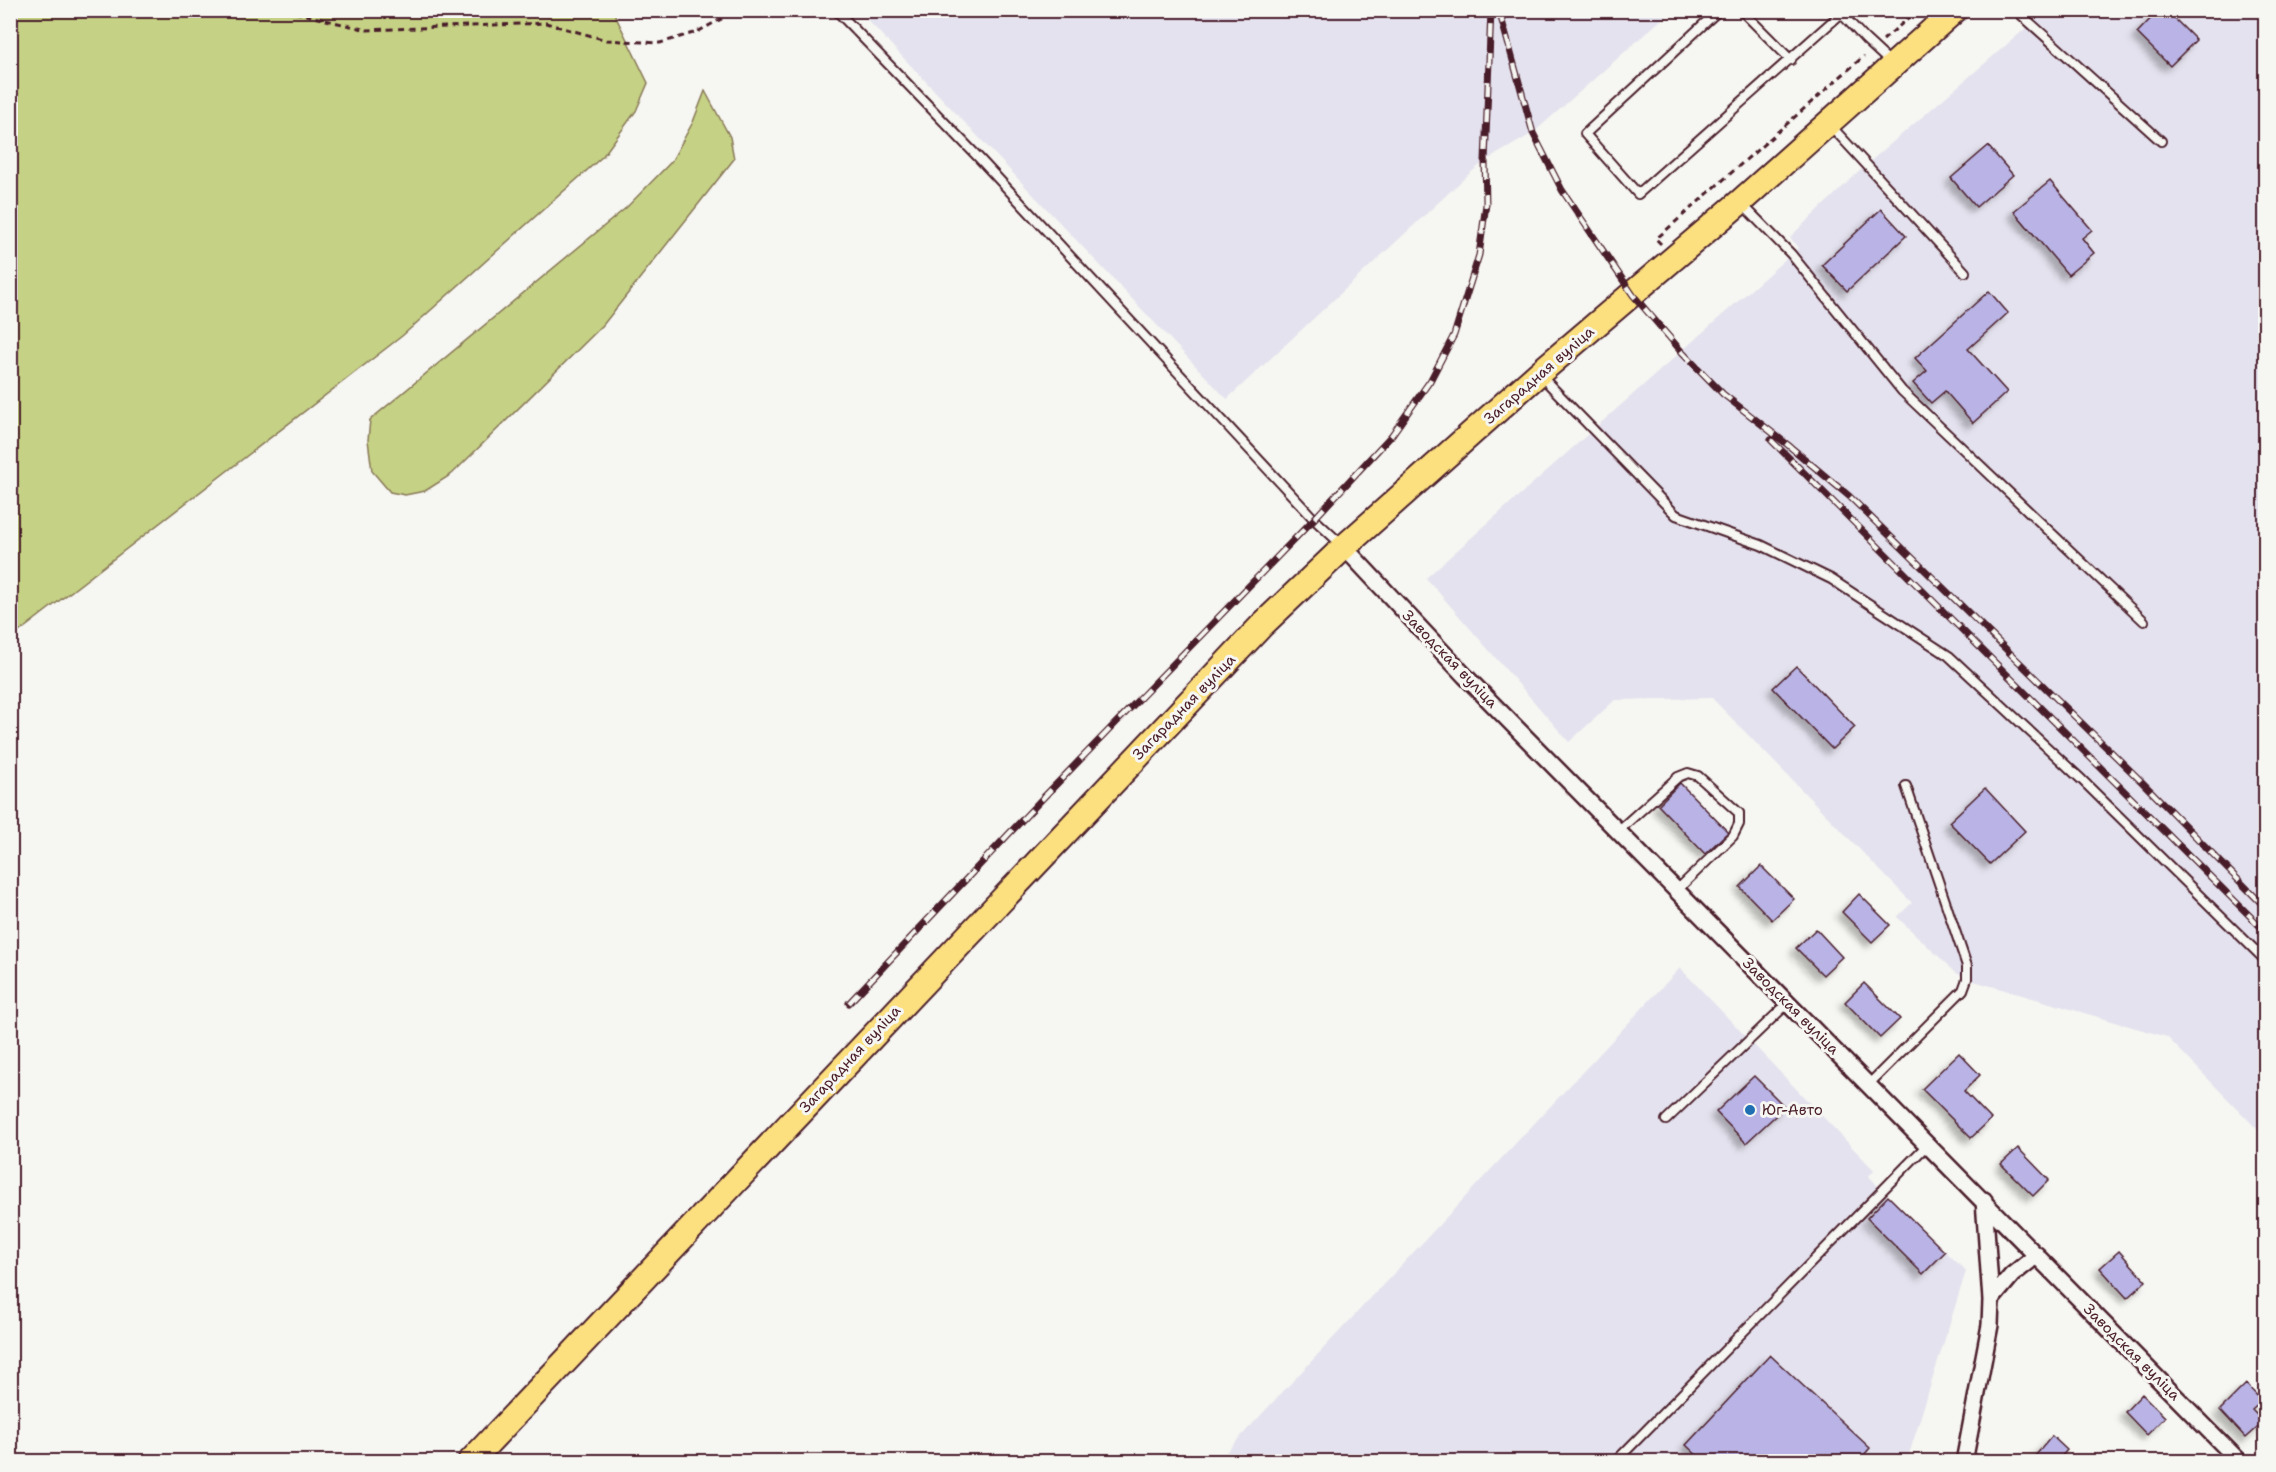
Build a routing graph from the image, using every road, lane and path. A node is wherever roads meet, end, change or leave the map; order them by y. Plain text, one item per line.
1 (285, 10) edge
2 (738, 10) edge
3 (836, 10) edge
4 (1719, 10) edge
5 (1741, 10) edge
6 (1918, 10) edge
7 (1955, 10) edge
8 (1842, 11) edge
9 (2017, 11) edge
10 (1874, 47) junction
11 (1791, 60) junction
12 (1893, 66) junction
13 (1829, 124) junction
14 (2161, 141) dead end
15 (1740, 202) junction
16 (1674, 258) junction
17 (1965, 272) dead end
18 (1538, 374) junction
19 (1344, 547) junction
20 (2144, 621) dead end
21 (1906, 786) dead end
22 (1618, 831) junction
23 (1676, 891) junction
24 (2265, 961) edge
25 (1788, 1003) junction
26 (1869, 1084) junction
27 (1666, 1120) dead end
28 (1928, 1144) junction
29 (1984, 1200) junction
30 (2037, 1255) junction
31 (1991, 1300) junction
32 (470, 1461) edge
33 (1615, 1461) edge
34 (1964, 1461) edge
35 (2240, 1461) edge

1 - 2 path
3 - 19 lane
4 - 11 lane
5 - 11 lane
6 - 10 path
7 - 12 main road, Загарадная вуліца
8 - 10 lane
8 - 11 lane
9 - 14 lane
10 - 12 lane
10 - 16 path
12 - 13 main road, Загарадная вуліца
13 - 15 main road, Загарадная вуліца
13 - 17 lane
15 - 16 main road, Загарадная вуліца
15 - 20 lane
16 - 18 main road, Загарадная вуліца
18 - 19 main road, Загарадная вуліца
18 - 24 lane
19 - 22 street, Заводская вуліца
19 - 32 main road, Загарадная вуліца
21 - 26 lane
22 - 23 street, Заводская вуліца
22 - 23 lane
23 - 25 street, Заводская вуліца
25 - 26 street, Заводская вуліца
25 - 27 lane
26 - 28 street, Заводская вуліца
28 - 29 street, Заводская вуліца
28 - 33 lane
29 - 30 street, Заводская вуліца
29 - 31 street
30 - 31 street
30 - 35 street, Заводская вуліца
31 - 34 street

